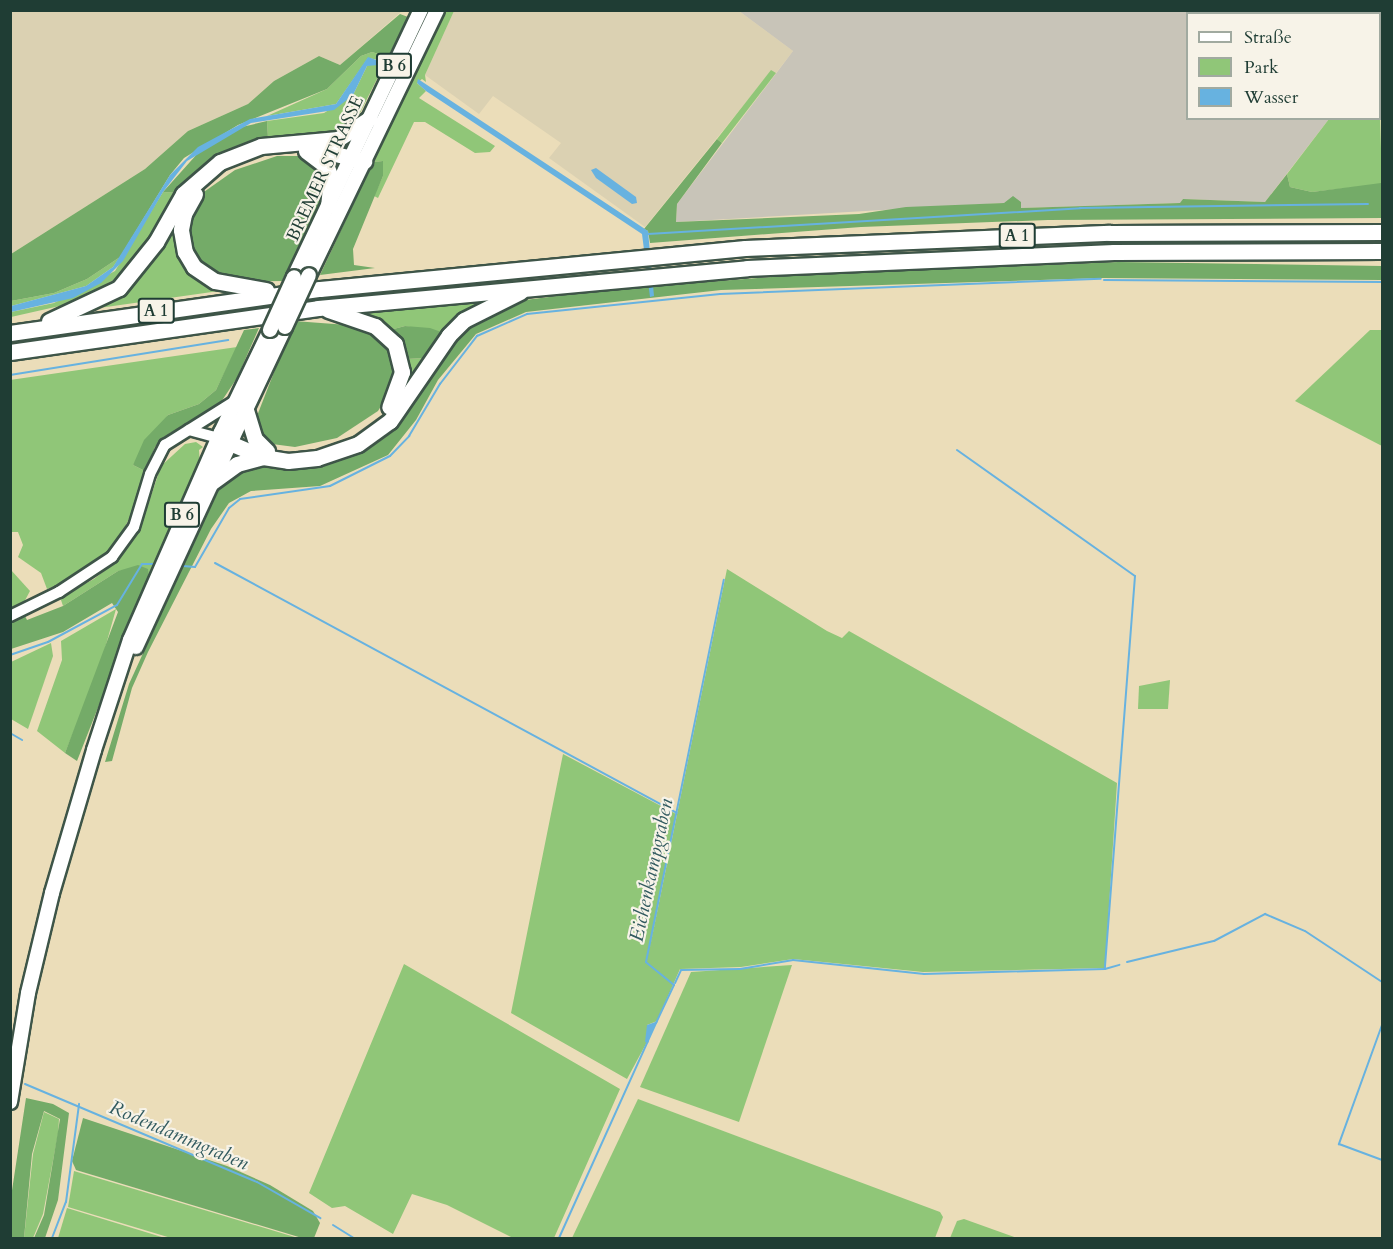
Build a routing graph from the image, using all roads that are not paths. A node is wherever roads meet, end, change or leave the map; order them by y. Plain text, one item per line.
1 (421, 10) edge
2 (437, 10) edge
3 (370, 118) junction
4 (324, 142) junction
5 (291, 149) junction
6 (356, 158) junction
7 (328, 206) junction
8 (1383, 232) edge
9 (1383, 251) edge
10 (539, 285) junction
11 (284, 293) junction
12 (318, 308) junction
13 (29, 330) junction
14 (10, 333) edge
15 (10, 352) edge
16 (241, 405) junction
17 (193, 428) junction
18 (225, 438) junction
19 (265, 454) junction
20 (211, 483) junction
21 (10, 616) edge
22 (119, 678) junction
23 (10, 1102) edge

1 - 3 main road, BREMER STRASSE / B 6
2 - 6 main road, BREMER STRASSE / B 6
3 - 4 highway
3 - 6 main road, BREMER STRASSE / B 6
4 - 6 highway
4 - 13 highway
5 - 6 highway
5 - 7 highway
5 - 11 highway
6 - 7 main road, BREMER STRASSE / B 6
6 - 16 main road, BREMER STRASSE / B 6, bridge
7 - 16 main road, BREMER STRASSE / B 6, bridge
8 - 11 highway, A 1
9 - 10 highway, A 1
10 - 12 highway, A 1
10 - 19 highway
11 - 13 highway, A 1
12 - 15 highway, A 1
12 - 19 highway
13 - 14 highway, A 1
16 - 17 street
16 - 18 main road, B 6
16 - 19 highway
17 - 18 street
17 - 21 street
18 - 19 highway
18 - 20 main road, B 6
18 - 22 main road, B 6
19 - 20 highway
20 - 22 main road, B 6
22 - 23 main road, B 6

